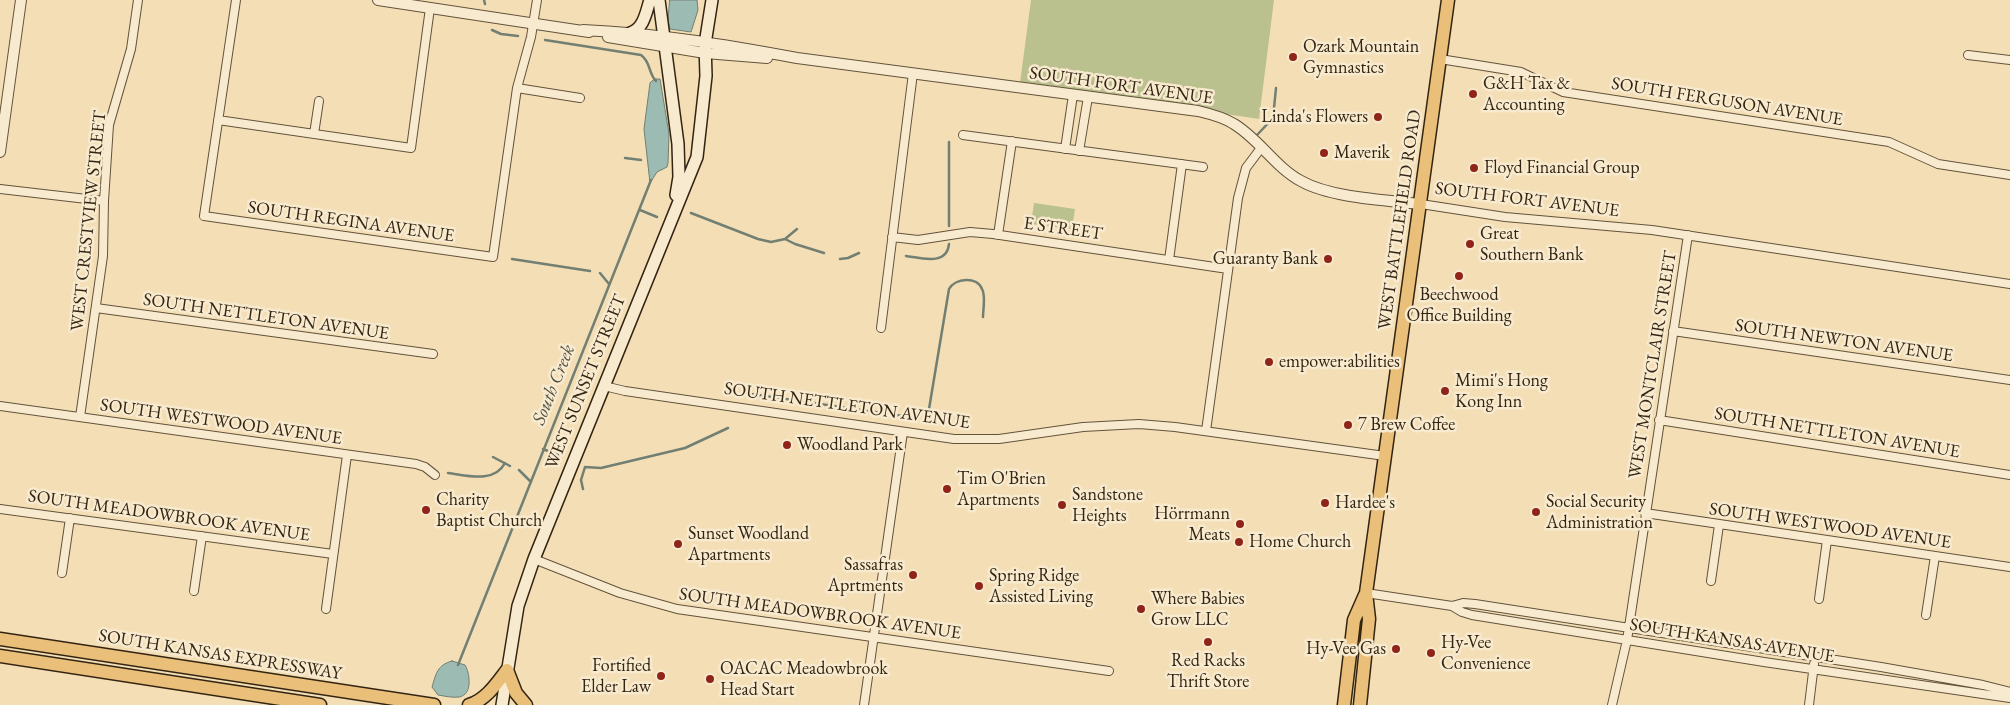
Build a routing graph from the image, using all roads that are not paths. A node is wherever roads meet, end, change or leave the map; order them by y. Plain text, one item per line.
1 (21, 0) edge
2 (138, 0) edge
3 (236, 0) edge
4 (378, 0) edge
5 (537, 0) edge
6 (650, 0) edge
7 (659, 0) edge
8 (712, 0) edge
9 (1448, 0) edge
10 (430, 8) junction
11 (534, 23) junction
12 (583, 30) junction
13 (630, 33) junction
14 (663, 42) junction
15 (705, 48) junction
16 (1968, 54) dead end
17 (1440, 59) junction
18 (2010, 60) edge
19 (913, 73) junction
20 (517, 88) junction
21 (1073, 95) junction
22 (1088, 97) junction
23 (580, 98) dead end
24 (319, 101) dead end
25 (218, 120) junction
26 (314, 134) junction
27 (963, 135) dead end
28 (1012, 142) junction
29 (1261, 148) junction
30 (1065, 149) junction
31 (1080, 151) junction
32 (0, 152) edge
33 (1182, 164) junction
34 (1203, 167) dead end
35 (2010, 175) edge
36 (0, 189) edge
37 (104, 201) junction
38 (1421, 204) junction
39 (671, 218) junction
40 (998, 234) junction
41 (1688, 236) junction
42 (892, 237) junction
43 (1169, 260) junction
44 (1228, 269) junction
45 (2010, 284) edge
46 (96, 308) junction
47 (880, 328) dead end
48 (1673, 331) junction
49 (433, 354) dead end
50 (2010, 380) edge
51 (604, 386) junction
52 (0, 406) edge
53 (80, 417) junction
54 (1659, 420) junction
55 (1206, 431) junction
56 (903, 432) junction
57 (347, 455) junction
58 (1385, 456) junction
59 (435, 475) dead end
60 (2010, 475) edge
61 (0, 509) edge
62 (1645, 513) junction
63 (70, 518) junction
64 (1719, 525) junction
65 (202, 536) junction
66 (1827, 540) junction
67 (333, 554) junction
68 (1935, 556) junction
69 (534, 559) junction
70 (2010, 567) edge
71 (62, 573) dead end
72 (1711, 581) dead end
73 (194, 591) dead end
74 (1366, 593) junction
75 (1819, 599) dead end
76 (1452, 606) junction
77 (326, 609) dead end
78 (1926, 615) dead end
79 (1628, 628) junction
80 (874, 638) junction
81 (0, 639) edge
82 (1627, 640) junction
83 (0, 656) edge
84 (1815, 658) junction
85 (1814, 669) junction
86 (507, 670) junction
87 (1109, 671) dead end
88 (2010, 692) edge
89 (2010, 698) edge
90 (320, 705) edge
91 (434, 705) edge
92 (469, 705) edge
93 (502, 705) edge
94 (526, 705) edge
95 (864, 705) edge
96 (1344, 705) edge
97 (1360, 705) edge
98 (1612, 705) edge
99 (1809, 705) edge

1 - 32 street
2 - 37 street, WEST CRESTVIEW STREET
3 - 25 street
4 - 10 street, SOUTH FORT AVENUE
5 - 11 street
6 - 13 main road
7 - 14 main road, WEST SUNSET STREET
8 - 15 main road, WEST SUNSET STREET
9 - 17 main road, WEST BATTLEFIELD ROAD
10 - 11 street, SOUTH FORT AVENUE
10 - 26 street
11 - 12 street, SOUTH FORT AVENUE
11 - 20 street
12 - 13 street, SOUTH FORT AVENUE
12 - 14 street, SOUTH FORT AVENUE
13 - 14 street, SOUTH FORT AVENUE
14 - 15 street, SOUTH FORT AVENUE
14 - 39 main road, WEST SUNSET STREET
15 - 19 street, SOUTH FORT AVENUE
15 - 39 main road, WEST SUNSET STREET
16 - 18 street
17 - 35 street, SOUTH FERGUSON AVENUE
17 - 38 main road, WEST BATTLEFIELD ROAD
19 - 21 street, SOUTH FORT AVENUE
19 - 42 street
20 - 23 street
20 - 25 street, SOUTH REGINA AVENUE
21 - 22 street, SOUTH FORT AVENUE
21 - 30 street
22 - 29 street, SOUTH FORT AVENUE
22 - 31 street
24 - 26 street
25 - 26 street
27 - 28 street
28 - 30 street
28 - 40 street
29 - 38 street, SOUTH FORT AVENUE
29 - 44 street
30 - 31 street
31 - 33 street
33 - 34 street
33 - 43 street
36 - 37 street
37 - 46 street, WEST CRESTVIEW STREET
38 - 41 street, SOUTH FORT AVENUE
38 - 58 main road, WEST BATTLEFIELD ROAD
39 - 51 main road, WEST SUNSET STREET
40 - 42 street, E STREET
40 - 43 street, E STREET
41 - 45 street, SOUTH FORT AVENUE
41 - 48 street, WEST MONTCLAIR STREET
42 - 47 street
43 - 44 street, E STREET
44 - 55 street
46 - 49 street, SOUTH NETTLETON AVENUE
46 - 53 street, WEST CRESTVIEW STREET
48 - 50 street, SOUTH NEWTON AVENUE
48 - 54 street, WEST MONTCLAIR STREET
51 - 56 street, SOUTH NETTLETON AVENUE
51 - 69 main road, WEST SUNSET STREET
52 - 53 street, SOUTH WESTWOOD AVENUE
53 - 57 street, SOUTH WESTWOOD AVENUE
54 - 60 street, SOUTH NETTLETON AVENUE
54 - 62 street, WEST MONTCLAIR STREET
55 - 56 street, SOUTH NETTLETON AVENUE
55 - 58 street, SOUTH NETTLETON AVENUE
56 - 80 street
57 - 59 street, SOUTH WESTWOOD AVENUE
57 - 67 street
58 - 74 main road, WEST BATTLEFIELD ROAD
61 - 63 street, SOUTH MEADOWBROOK AVENUE
62 - 64 street, SOUTH WESTWOOD AVENUE
62 - 79 street, WEST MONTCLAIR STREET
63 - 65 street, SOUTH MEADOWBROOK AVENUE
63 - 71 street
64 - 66 street, SOUTH WESTWOOD AVENUE
64 - 72 street
65 - 67 street, SOUTH MEADOWBROOK AVENUE
65 - 73 street
66 - 68 street, SOUTH WESTWOOD AVENUE
66 - 75 street
67 - 77 street
68 - 70 street, SOUTH WESTWOOD AVENUE
68 - 78 street
69 - 80 street, SOUTH MEADOWBROOK AVENUE
69 - 86 main road, WEST SUNSET STREET
74 - 76 street, SOUTH KANSAS AVENUE
74 - 96 main road, WEST BATTLEFIELD ROAD
74 - 97 main road, WEST BATTLEFIELD ROAD
76 - 79 street, SOUTH KANSAS AVENUE
76 - 82 street, SOUTH KANSAS AVENUE
79 - 82 street, WEST MONTCLAIR STREET
79 - 84 street, SOUTH KANSAS AVENUE
80 - 87 street, SOUTH MEADOWBROOK AVENUE
80 - 95 street
81 - 91 main road, SOUTH KANSAS EXPRESSWAY
82 - 85 street, SOUTH KANSAS AVENUE
82 - 98 street, WEST MONTCLAIR STREET
83 - 90 main road, SOUTH KANSAS EXPRESSWAY
84 - 85 street
84 - 88 street, SOUTH KANSAS AVENUE
85 - 89 street, SOUTH KANSAS AVENUE
85 - 99 street
86 - 92 main road
86 - 93 main road, WEST SUNSET STREET
86 - 94 main road

